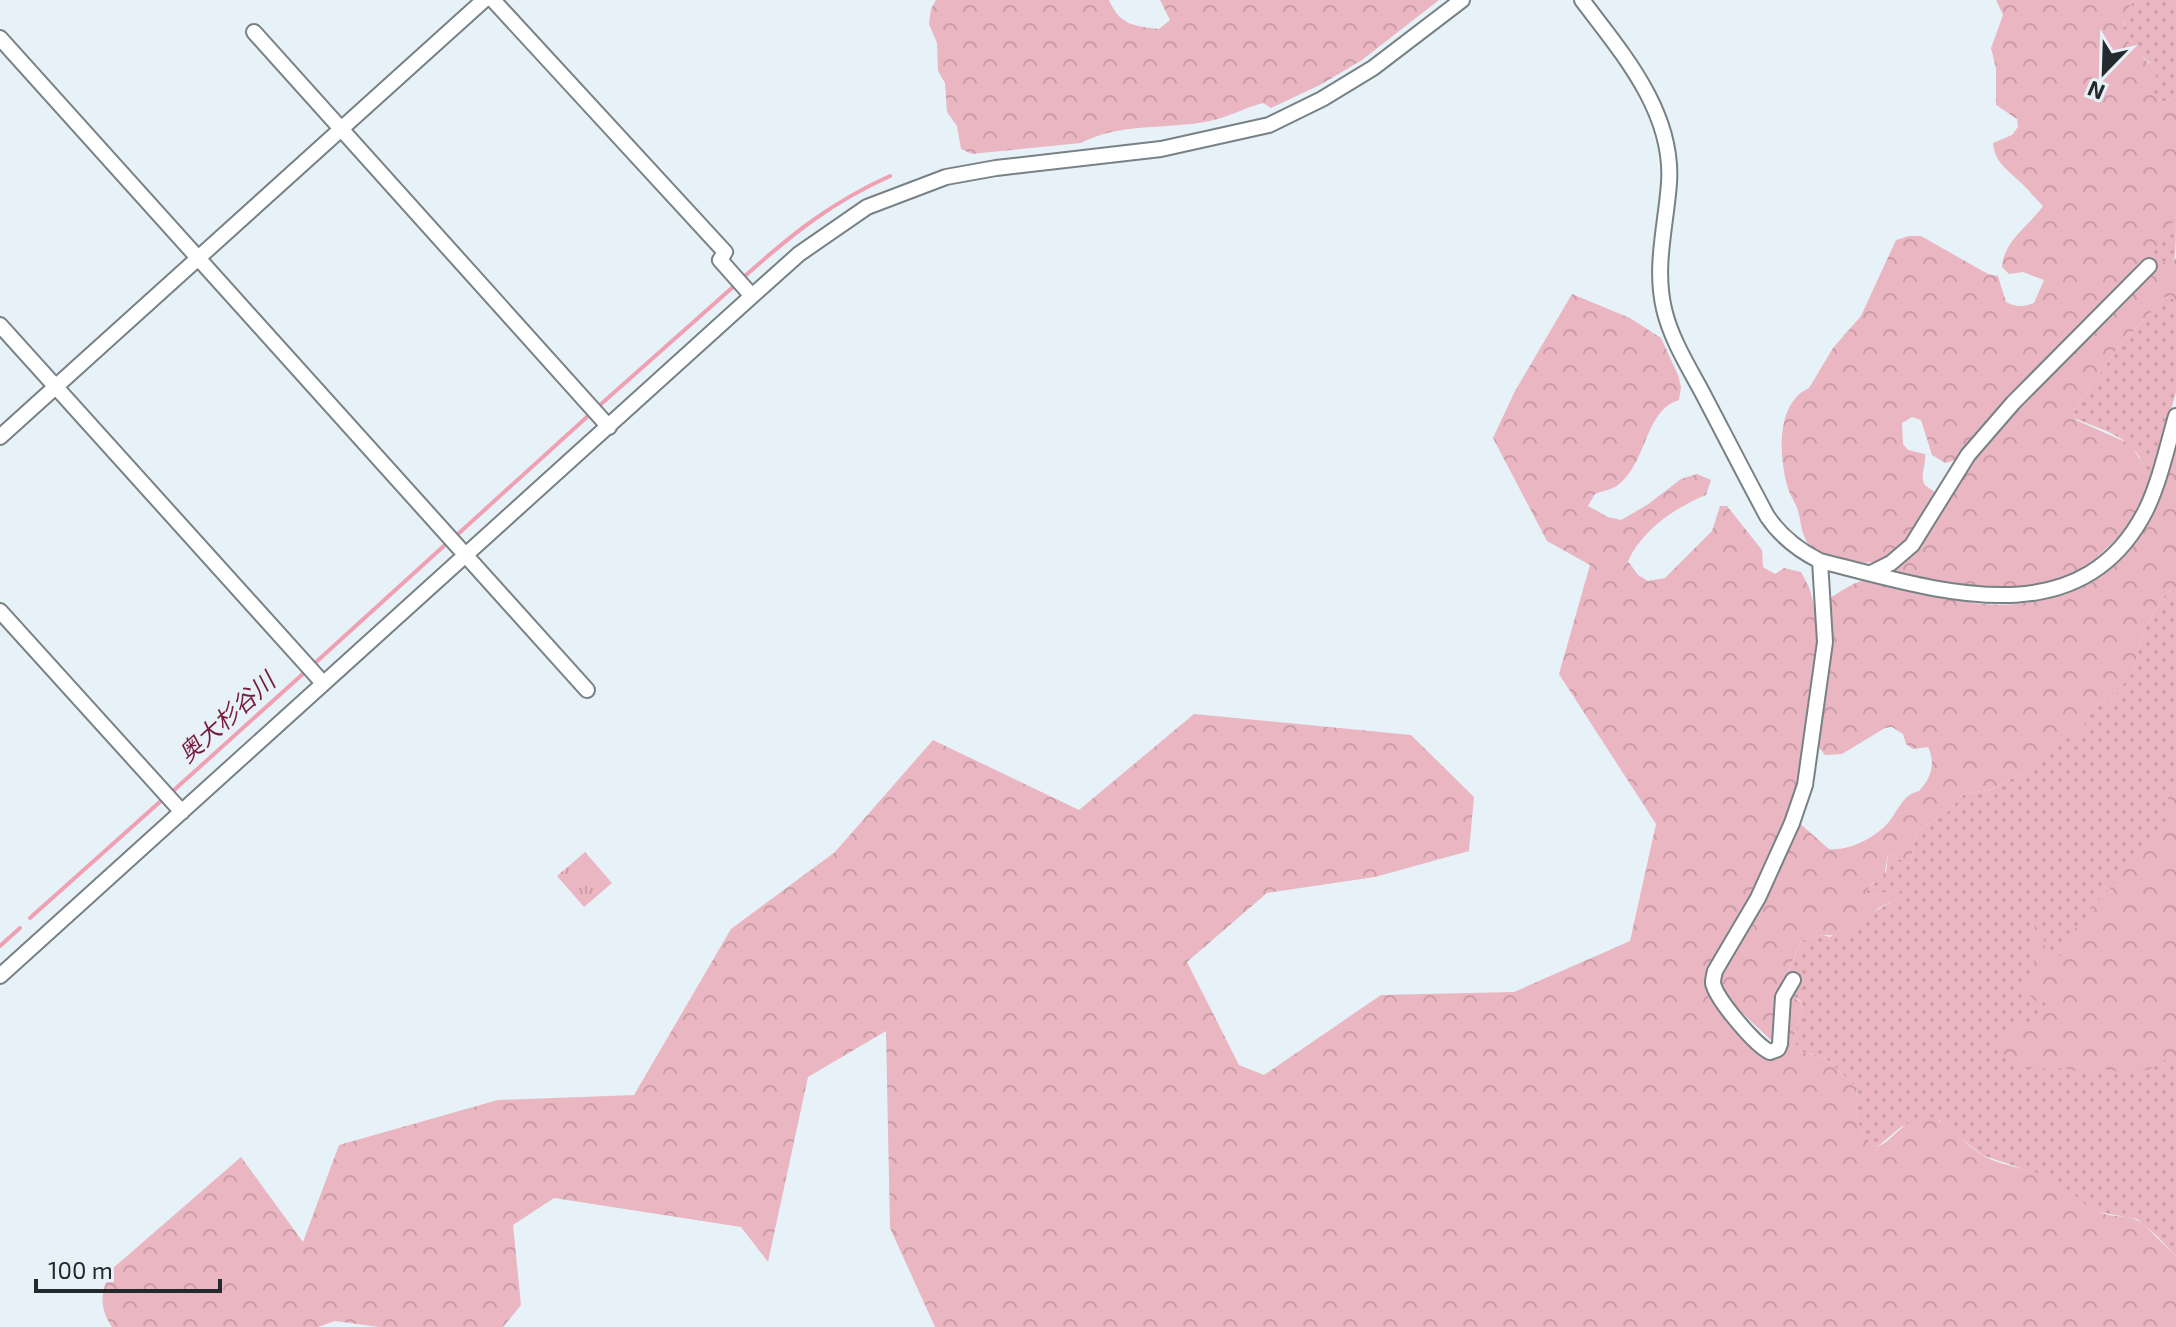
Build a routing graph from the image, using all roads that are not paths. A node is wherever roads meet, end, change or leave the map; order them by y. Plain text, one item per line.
1 (484, 0) edge
2 (493, 0) edge
3 (1462, 0) edge
4 (1582, 0) edge
5 (254, 32) dead end
6 (0, 38) edge
7 (341, 130) junction
8 (198, 258) junction
9 (2149, 266) dead end
10 (752, 296) junction
11 (0, 325) edge
12 (55, 386) junction
13 (2176, 416) edge
14 (609, 427) junction
15 (0, 437) edge
16 (466, 556) junction
17 (1820, 561) junction
18 (1871, 573) junction
19 (0, 611) edge
20 (323, 683) junction
21 (587, 690) dead end
22 (182, 812) junction
23 (0, 976) edge
24 (1793, 980) dead end

1 - 7 street
2 - 10 street
3 - 10 street
4 - 17 street
5 - 7 street
6 - 8 street
7 - 8 street
7 - 14 street
8 - 12 street
8 - 16 street
9 - 18 street
10 - 14 street
11 - 12 street
12 - 15 street
12 - 20 street
13 - 18 street
14 - 16 street
16 - 20 street
16 - 21 street
17 - 18 street
17 - 24 street
19 - 22 street
20 - 22 street
22 - 23 street

